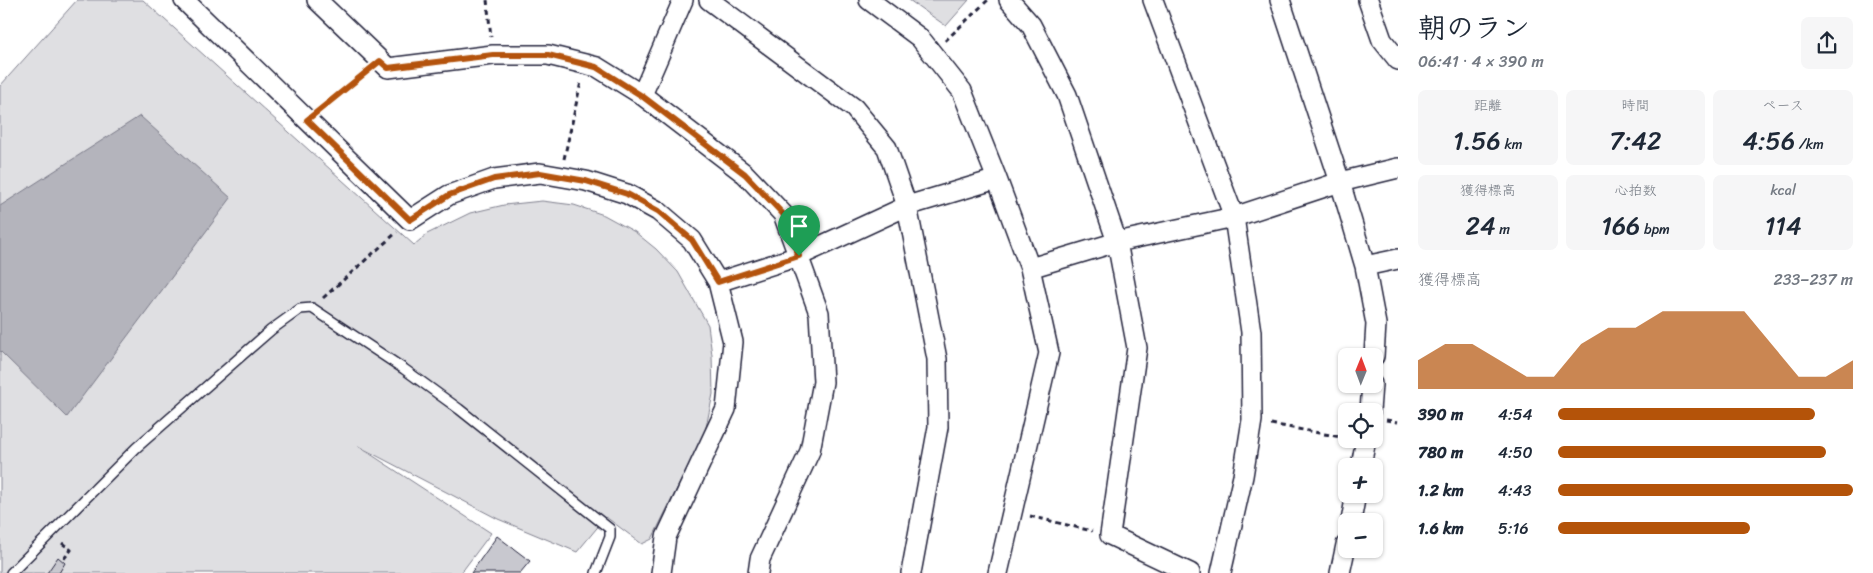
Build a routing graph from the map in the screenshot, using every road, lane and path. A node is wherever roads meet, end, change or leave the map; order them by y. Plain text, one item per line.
1 (184, 0) edge
2 (317, 0) edge
3 (487, 0) edge
4 (683, 0) edge
5 (709, 0) edge
6 (870, 0) edge
7 (988, 0) edge
8 (1009, 0) edge
9 (1153, 0) edge
10 (1280, 0) edge
11 (1368, 0) edge
12 (932, 53) junction
13 (493, 55) junction
14 (1398, 60) edge
15 (380, 61) junction
16 (584, 64) junction
17 (642, 96) junction
18 (307, 120) junction
19 (1398, 168) edge
20 (561, 177) junction
21 (998, 179) junction
22 (1340, 182) junction
23 (907, 206) junction
24 (1234, 217) junction
25 (410, 220) junction
26 (1117, 242) junction
27 (799, 256) junction
28 (1398, 259) edge
29 (1365, 266) junction
30 (1030, 268) junction
31 (718, 282) junction
32 (312, 308) junction
33 (1374, 348) edge
34 (1252, 420) junction
35 (1338, 436) edge
36 (1012, 512) junction
37 (50, 533) junction
38 (1110, 535) junction
39 (1343, 558) edge
40 (62, 561) dead end
41 (11, 573) edge
42 (596, 573) edge
43 (661, 573) edge
44 (758, 573) edge
45 (911, 573) edge
46 (998, 573) edge
47 (1190, 573) edge
48 (1221, 573) edge
49 (1340, 573) edge

1 - 18 street
2 - 15 street
3 - 13 path
4 - 17 street
5 - 23 street
6 - 12 street
7 - 12 path
8 - 26 street
9 - 24 street
10 - 22 street
11 - 14 street
12 - 21 street
13 - 15 street
13 - 16 street
15 - 18 path
16 - 17 street
16 - 20 path
17 - 27 street
18 - 25 street
19 - 22 street
20 - 25 street
20 - 31 street
21 - 23 street
21 - 30 street
22 - 24 street
22 - 29 street
23 - 27 street
23 - 45 street
24 - 26 street
24 - 34 street
25 - 32 path
26 - 30 street
26 - 38 street
27 - 31 street
27 - 44 street
28 - 29 street
29 - 33 street
30 - 36 street
31 - 43 street
32 - 37 lane
32 - 42 lane
34 - 35 path
34 - 48 street
36 - 38 path
36 - 46 street
37 - 40 path
37 - 41 lane
38 - 47 street
39 - 49 street

